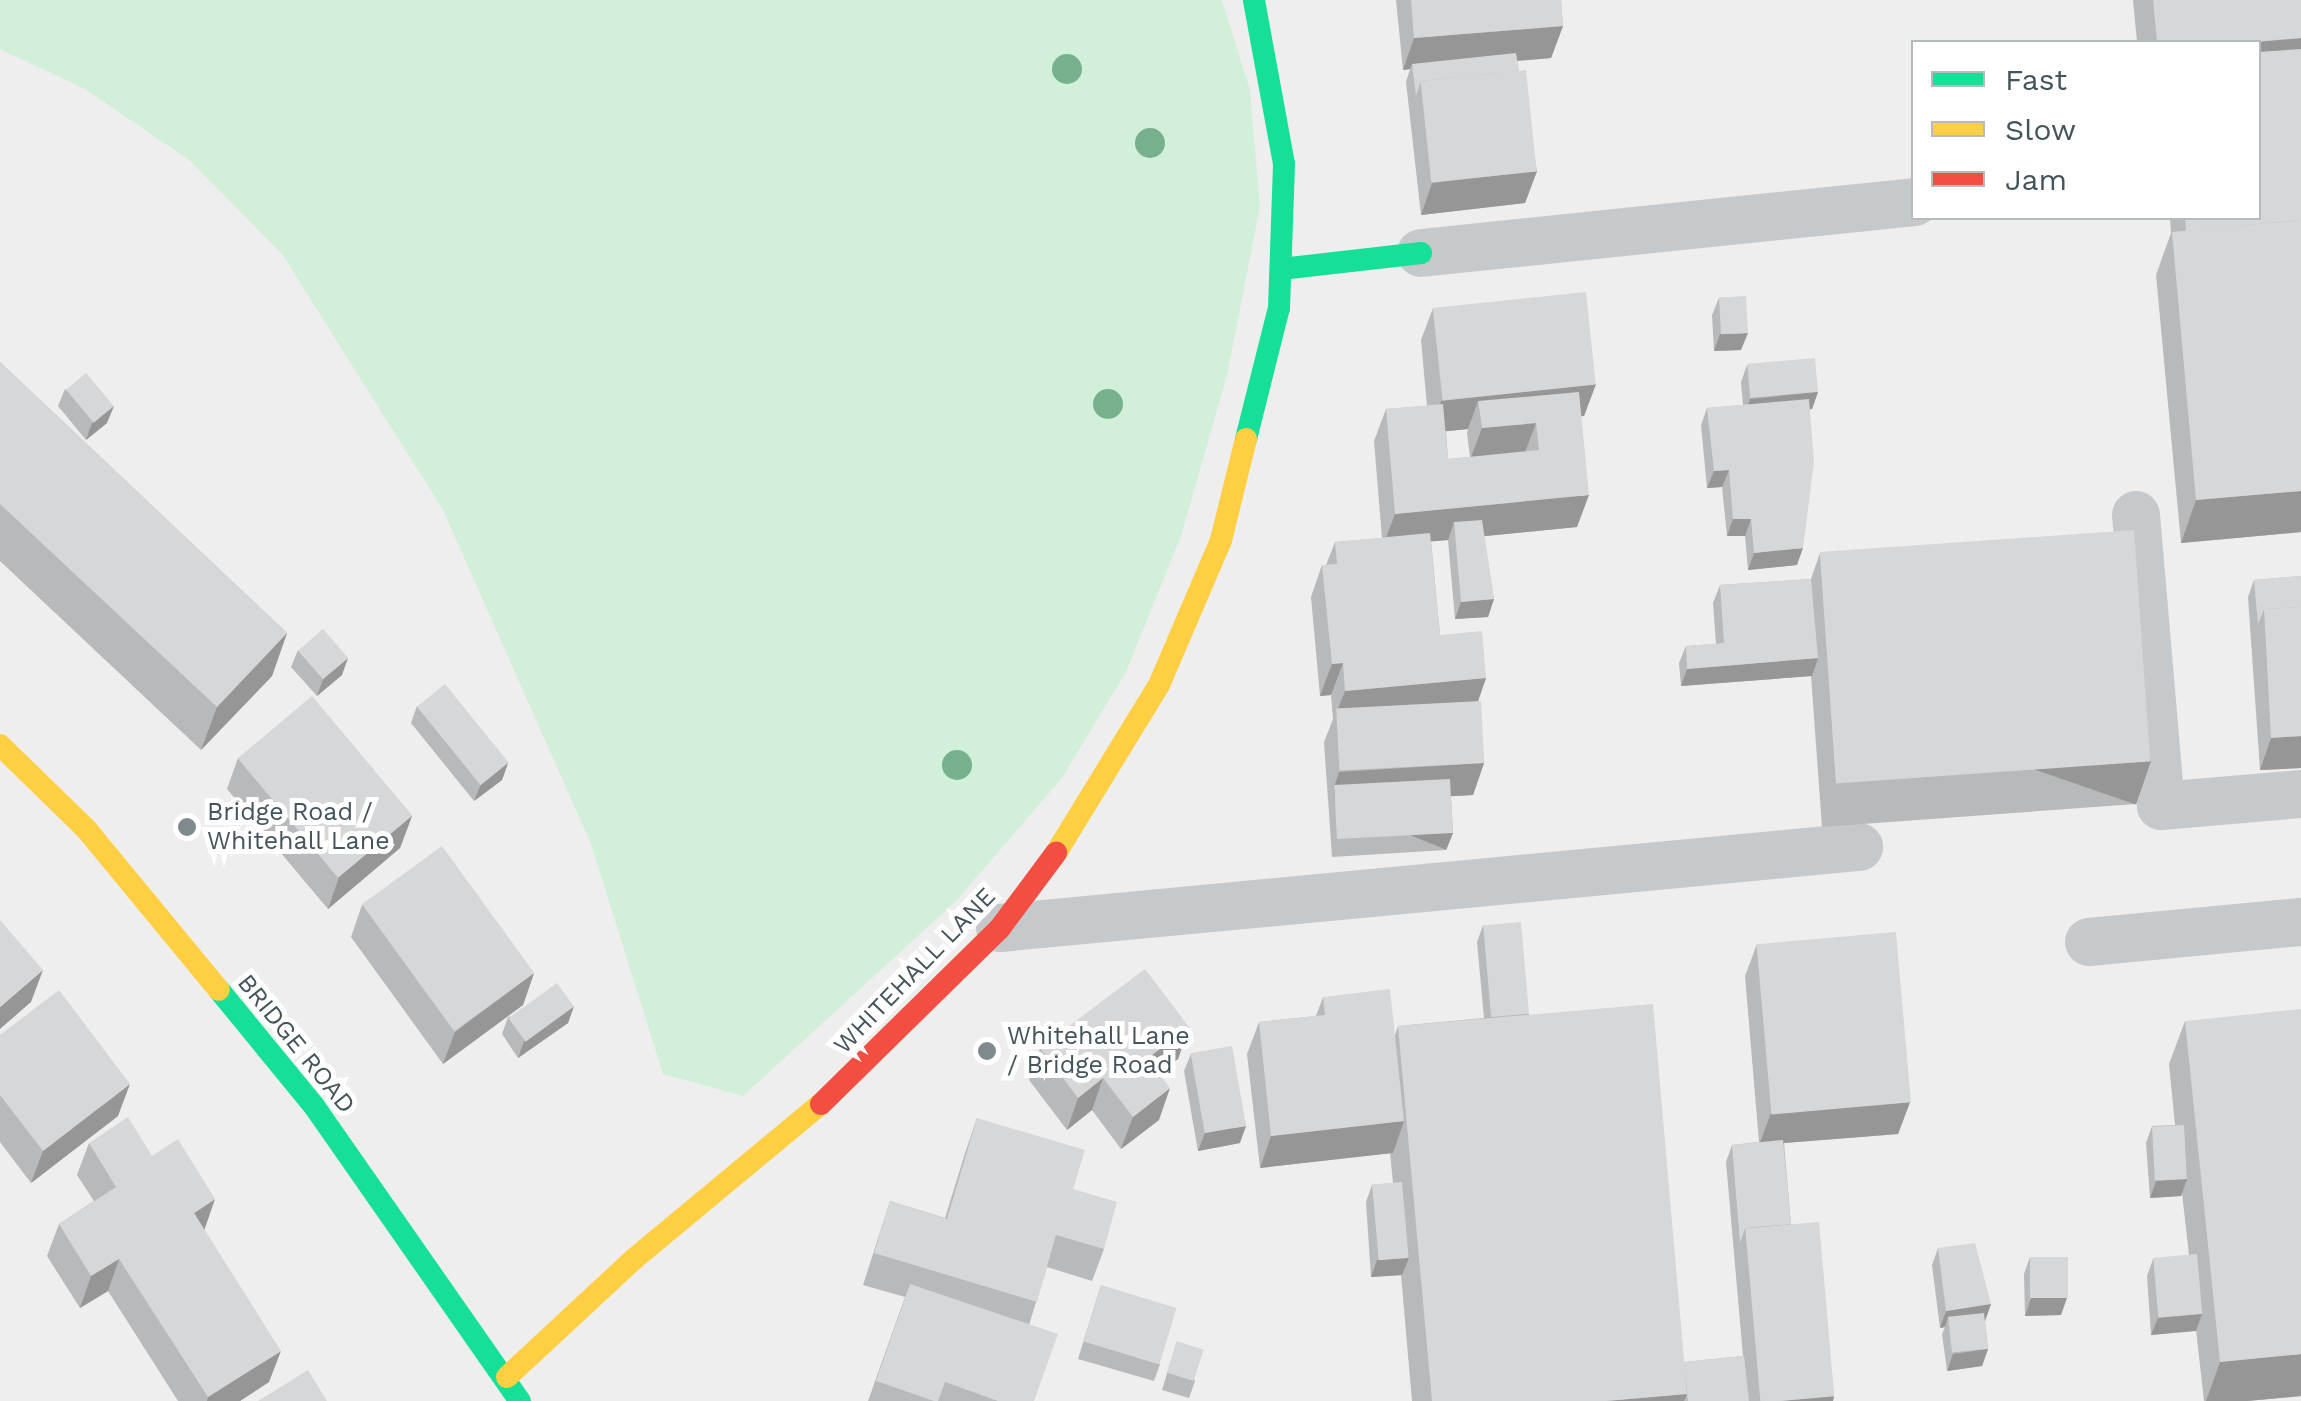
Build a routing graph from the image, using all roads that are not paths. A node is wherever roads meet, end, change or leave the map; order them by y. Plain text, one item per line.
1 (1254, 0) edge
2 (1911, 202) edge
3 (1421, 252) joint
4 (1282, 269) junction
5 (2136, 514) dead end
6 (0, 745) edge
7 (2301, 794) edge
8 (1859, 847) dead end
9 (2301, 922) edge
10 (1000, 928) junction
11 (2089, 942) dead end
12 (506, 1378) junction
13 (520, 1401) edge

1 - 4 street, WHITEHALL LANE
2 - 3 lane
3 - 4 street
4 - 10 street, WHITEHALL LANE
5 - 7 lane
6 - 12 street, BRIDGE ROAD
8 - 10 lane
9 - 11 lane
10 - 12 street, WHITEHALL LANE
12 - 13 street, BRIDGE ROAD

